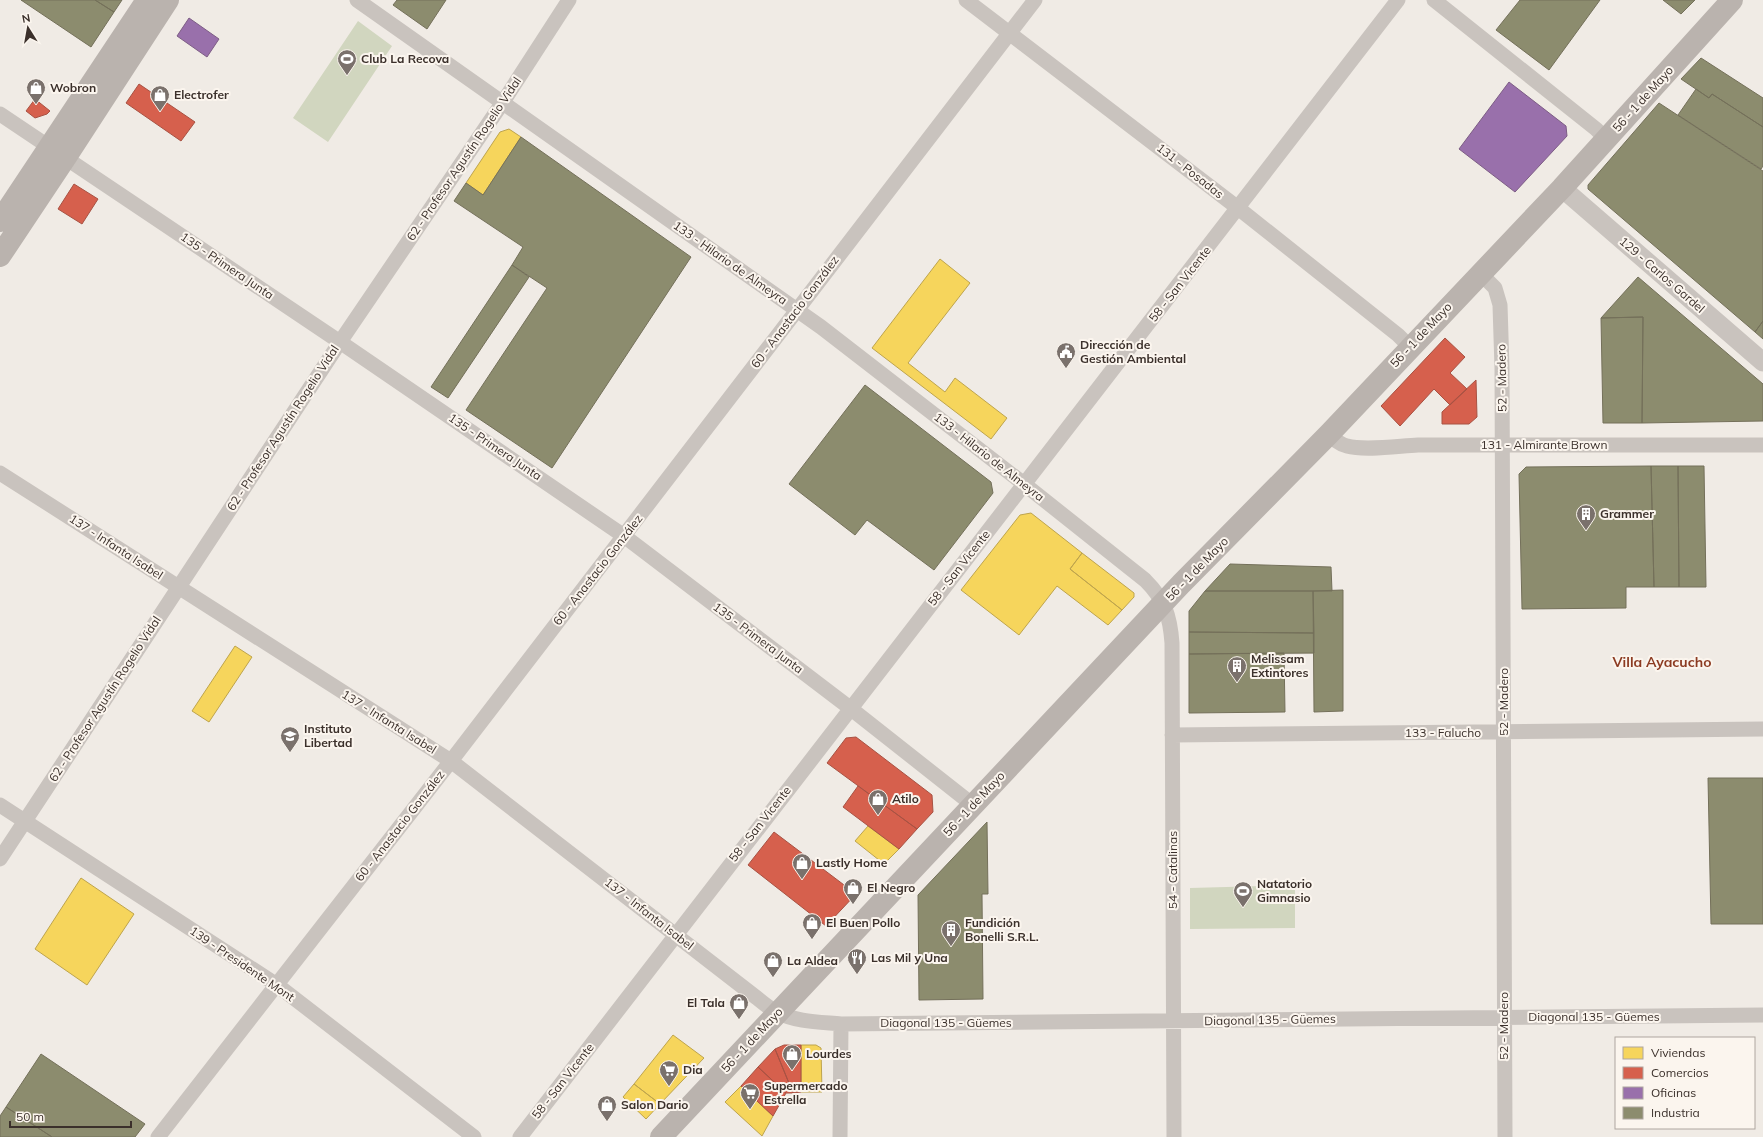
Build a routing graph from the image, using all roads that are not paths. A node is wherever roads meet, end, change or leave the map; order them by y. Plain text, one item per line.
1 (147, 0) edge
2 (168, 0) edge
3 (357, 0) edge
4 (569, 0) edge
5 (966, 0) edge
6 (1035, 0) edge
7 (1398, 0) edge
8 (1434, 0) edge
9 (1732, 0) edge
10 (1009, 32) junction
11 (502, 102) junction
12 (0, 114) edge
13 (1607, 140) junction
14 (58, 152) junction
15 (1562, 188) junction
16 (1238, 208) junction
17 (0, 221) edge
18 (0, 256) edge
19 (1480, 273) junction
20 (797, 310) junction
21 (340, 342) junction
22 (1410, 347) junction
23 (1763, 362) edge
24 (1329, 434) junction
25 (1502, 445) junction
26 (1763, 445) edge
27 (0, 473) edge
28 (1024, 484) junction
29 (624, 536) junction
30 (178, 588) junction
31 (1164, 603) junction
32 (850, 708) junction
33 (1763, 729) edge
34 (1504, 732) junction
35 (1172, 735) junction
36 (451, 761) junction
37 (0, 805) edge
38 (973, 805) junction
39 (25, 822) junction
40 (0, 859) edge
41 (676, 934) junction
42 (277, 986) junction
43 (777, 1012) junction
44 (1763, 1016) edge
45 (1504, 1018) junction
46 (1174, 1021) junction
47 (841, 1024) junction
48 (158, 1137) edge
49 (474, 1137) edge
50 (520, 1137) edge
51 (661, 1137) edge
52 (840, 1137) edge
53 (1174, 1137) edge
54 (1505, 1137) edge

1 - 14 main road
2 - 14 main road
3 - 11 street, 133 - Hilario de Almeyra
4 - 11 street, 62 - Profesor Agustín Rogelio Vidal
5 - 10 street, 131 - Posadas
6 - 10 street, 60 - Anastacio González
7 - 16 street, 58 - San Vicente
8 - 13 street
9 - 13 main road, 56 - 1 de Mayo
10 - 16 street, 131 - Posadas
10 - 20 street, 60 - Anastacio González
11 - 20 street, 133 - Hilario de Almeyra
11 - 21 street, 62 - Profesor Agustín Rogelio Vidal
12 - 14 street, 135 - Primera Junta
13 - 15 main road, 56 - 1 de Mayo
14 - 17 main road
14 - 18 main road
14 - 21 street, 135 - Primera Junta
15 - 19 main road, 56 - 1 de Mayo
15 - 23 street, 129 - Carlos Gardel
16 - 22 street, 131 - Posadas
16 - 28 street, 58 - San Vicente
19 - 22 main road, 56 - 1 de Mayo
19 - 25 street, 52 - Madero
20 - 28 street, 133 - Hilario de Almeyra
20 - 29 street, 60 - Anastacio González
21 - 29 street, 135 - Primera Junta
21 - 30 street, 62 - Profesor Agustín Rogelio Vidal
22 - 24 main road, 56 - 1 de Mayo
24 - 25 street, 131 - Almirante Brown
24 - 31 main road, 56 - 1 de Mayo
25 - 26 street, 131 - Almirante Brown
25 - 34 street, 52 - Madero
27 - 30 street, 137 - Infanta Isabel
28 - 31 street, 133 - Hilario de Almeyra
28 - 32 street, 58 - San Vicente
29 - 32 street, 135 - Primera Junta
29 - 36 street, 60 - Anastacio González
30 - 36 street, 137 - Infanta Isabel
30 - 39 street, 62 - Profesor Agustín Rogelio Vidal
31 - 35 street, 54 - Catalinas
31 - 38 main road, 56 - 1 de Mayo
32 - 38 street, 135 - Primera Junta
32 - 41 street, 58 - San Vicente
33 - 34 street, 133 - Falucho
34 - 35 street, 133 - Falucho
34 - 45 street, 52 - Madero
35 - 46 street, 54 - Catalinas
36 - 41 street, 137 - Infanta Isabel
36 - 42 street, 60 - Anastacio González
37 - 39 street, 139 - Presidente Mont
38 - 43 main road, 56 - 1 de Mayo
39 - 40 street, 62 - Profesor Agustín Rogelio Vidal
39 - 42 street, 139 - Presidente Mont
41 - 43 street, 137 - Infanta Isabel
41 - 50 street, 58 - San Vicente
42 - 48 street, 60 - Anastacio González
42 - 49 street, 139 - Presidente Mont
43 - 47 street, Diagonal 135 - Güemes
43 - 51 main road, 56 - 1 de Mayo
44 - 45 street, Diagonal 135 - Güemes
45 - 46 street, Diagonal 135 - Güemes
45 - 54 street, 52 - Madero
46 - 47 street, Diagonal 135 - Güemes
46 - 53 street, 54 - Catalinas
47 - 52 street

